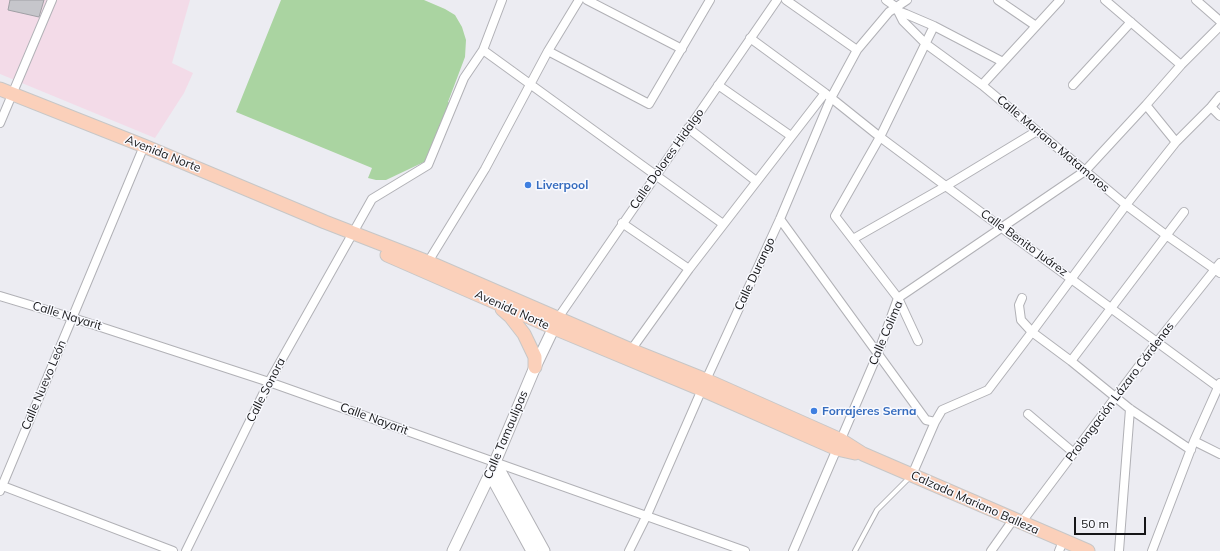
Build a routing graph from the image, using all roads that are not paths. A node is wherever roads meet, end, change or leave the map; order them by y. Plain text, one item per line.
1 (52, 0) edge
2 (502, 0) edge
3 (579, 0) edge
4 (587, 0) edge
5 (710, 0) edge
6 (776, 0) edge
7 (786, 0) edge
8 (886, 0) edge
9 (907, 0) edge
10 (998, 0) edge
11 (1060, 0) edge
12 (1105, 0) edge
13 (1196, 0) edge
14 (897, 9) junction
15 (1220, 21) edge
16 (1131, 22) junction
17 (934, 26) junction
18 (1036, 26) junction
19 (1220, 26) edge
20 (750, 38) junction
21 (926, 44) junction
22 (682, 49) junction
23 (483, 50) junction
24 (857, 50) junction
25 (548, 51) junction
26 (1003, 62) junction
27 (1181, 65) junction
28 (530, 85) junction
29 (718, 85) junction
30 (982, 85) junction
31 (1072, 85) dead end
32 (0, 88) edge
33 (13, 94) junction
34 (828, 95) junction
35 (1220, 96) edge
36 (1146, 105) junction
37 (1211, 107) junction
38 (1220, 116) edge
39 (0, 123) edge
40 (688, 128) junction
41 (1037, 131) junction
42 (791, 136) junction
43 (880, 137) junction
44 (1176, 142) junction
45 (144, 146) junction
46 (1085, 171) junction
47 (656, 175) junction
48 (756, 181) junction
49 (946, 186) junction
50 (1126, 205) junction
51 (1184, 212) dead end
52 (780, 219) junction
53 (622, 224) junction
54 (723, 224) junction
55 (1002, 228) junction
56 (351, 235) junction
57 (1166, 235) junction
58 (853, 239) junction
59 (372, 248) junction
60 (428, 262) junction
61 (689, 268) junction
62 (1218, 268) edge
63 (1071, 278) junction
64 (0, 296) edge
65 (898, 298) junction
66 (1022, 298) dead end
67 (489, 300) junction
68 (1110, 308) junction
69 (72, 318) junction
70 (556, 323) junction
71 (1032, 332) junction
72 (918, 341) dead end
73 (1157, 342) junction
74 (631, 350) junction
75 (878, 353) junction
76 (1071, 361) junction
77 (536, 367) junction
78 (269, 382) junction
79 (704, 385) junction
80 (1219, 385) edge
81 (1116, 398) junction
82 (1130, 409) junction
83 (1028, 414) dead end
84 (935, 422) junction
85 (1194, 441) junction
86 (839, 445) junction
87 (1191, 450) junction
88 (1074, 453) junction
89 (1220, 454) edge
90 (495, 462) junction
91 (490, 474) junction
92 (912, 475) junction
93 (1, 488) edge
94 (647, 515) junction
95 (1017, 521) junction
96 (1061, 546) edge
97 (173, 551) edge
98 (186, 551) edge
99 (453, 551) edge
100 (532, 551) edge
101 (544, 551) edge
102 (629, 551) edge
103 (745, 551) edge
104 (793, 551) edge
105 (855, 551) edge
106 (991, 551) edge
107 (1088, 551) edge
108 (1119, 551) edge
109 (1152, 551) edge

1 - 33 street
2 - 23 street, Calle Sonora
3 - 25 street
4 - 22 street
5 - 22 street
6 - 20 street, Calle Dolores Hidalgo
7 - 24 street
8 - 14 street
9 - 14 street, Calle Durango
10 - 18 street
11 - 18 street
12 - 16 street
13 - 15 street
14 - 17 street
14 - 21 street, Calle Mariano Matamoros
14 - 24 street, Calle Durango
16 - 27 street
16 - 31 street
17 - 21 street
17 - 26 street
18 - 26 street
19 - 27 street, Calle Colima
20 - 29 street, Calle Dolores Hidalgo
20 - 34 street, Calle Benito Juárez
21 - 30 street, Calle Mariano Matamoros
21 - 43 street
22 - 25 street
23 - 28 street
23 - 56 street, Calle Sonora
24 - 34 street, Calle Durango
25 - 28 street
26 - 30 street
27 - 36 street, Calle Colima
28 - 47 street
28 - 60 street
29 - 40 street, Calle Dolores Hidalgo
29 - 42 street
30 - 41 street, Calle Mariano Matamoros
32 - 33 main road, Avenida Norte
33 - 39 street
33 - 45 main road, Avenida Norte
34 - 42 street
34 - 43 street, Calle Benito Juárez
34 - 52 street, Calle Durango
35 - 37 street
36 - 44 street
36 - 46 street, Calle Colima
37 - 38 street
37 - 44 street
40 - 47 street, Calle Dolores Hidalgo
40 - 48 street
41 - 46 street, Calle Mariano Matamoros
41 - 49 street
42 - 48 street
43 - 49 street, Calle Benito Juárez
43 - 58 street
44 - 50 street
45 - 56 main road, Avenida Norte
45 - 69 street, Calle Nuevo León
46 - 50 street, Calle Mariano Matamoros
46 - 55 street, Calle Colima
47 - 53 street, Calle Dolores Hidalgo
47 - 54 street
48 - 54 street
49 - 55 street, Calle Benito Juárez
49 - 58 street
50 - 57 street, Calle Mariano Matamoros
50 - 63 street
51 - 57 street
52 - 75 street
52 - 79 street, Calle Durango
53 - 61 street
53 - 70 street, Calle Dolores Hidalgo
54 - 61 street
55 - 63 street, Calle Benito Juárez
55 - 65 street, Calle Colima
56 - 59 main road, Avenida Norte
56 - 60 main road, Avenida Norte
56 - 78 street, Calle Sonora
57 - 62 street, Calle Mariano Matamoros
57 - 68 street
58 - 65 street
59 - 60 main road
59 - 67 main road, Avenida Norte
60 - 70 main road, Avenida Norte
61 - 74 street
62 - 73 street, Prolongación Lázaro Cárdenas
63 - 68 street, Calle Benito Juárez
63 - 71 street
64 - 69 street, Calle Nayarit
65 - 72 street
65 - 75 street, Calle Colima
66 - 71 street
67 - 70 main road, Avenida Norte
67 - 77 main road
68 - 73 street, Calle Benito Juárez
68 - 76 street
69 - 78 street, Calle Nayarit
69 - 93 street, Calle Nuevo León
70 - 74 main road, Avenida Norte
70 - 77 street, Calle Tamaulipas
70 - 79 main road, Avenida Norte
71 - 76 street
71 - 84 street
73 - 80 street, Calle Benito Juárez
73 - 81 street, Prolongación Lázaro Cárdenas
74 - 79 main road, Avenida Norte
75 - 84 street
75 - 86 street, Calle Colima
76 - 81 street
77 - 90 street, Calle Tamaulipas
78 - 90 street, Calle Nayarit
78 - 98 street, Calle Sonora
79 - 86 main road, Calzada Mariano Balleza
79 - 94 street, Calle Durango
80 - 85 street
81 - 82 street
81 - 88 street, Prolongación Lázaro Cárdenas
82 - 87 street
82 - 108 street
83 - 88 street
84 - 92 street
85 - 87 street
85 - 89 street
86 - 92 main road, Calzada Mariano Balleza
86 - 104 street, Calle Colima
87 - 109 street
88 - 95 street, Prolongación Lázaro Cárdenas
90 - 91 street, Calle Tamaulipas
90 - 94 street, Calle Nayarit
90 - 101 street
91 - 99 street, Calle Tamaulipas
91 - 100 street
92 - 95 main road, Calzada Mariano Balleza
92 - 105 lane
93 - 97 street
94 - 102 street, Calle Durango
94 - 103 street, Calle Nayarit
95 - 96 main road, Calzada Mariano Balleza
95 - 106 street, Prolongación Lázaro Cárdenas
96 - 107 main road, Calzada Mariano Balleza

